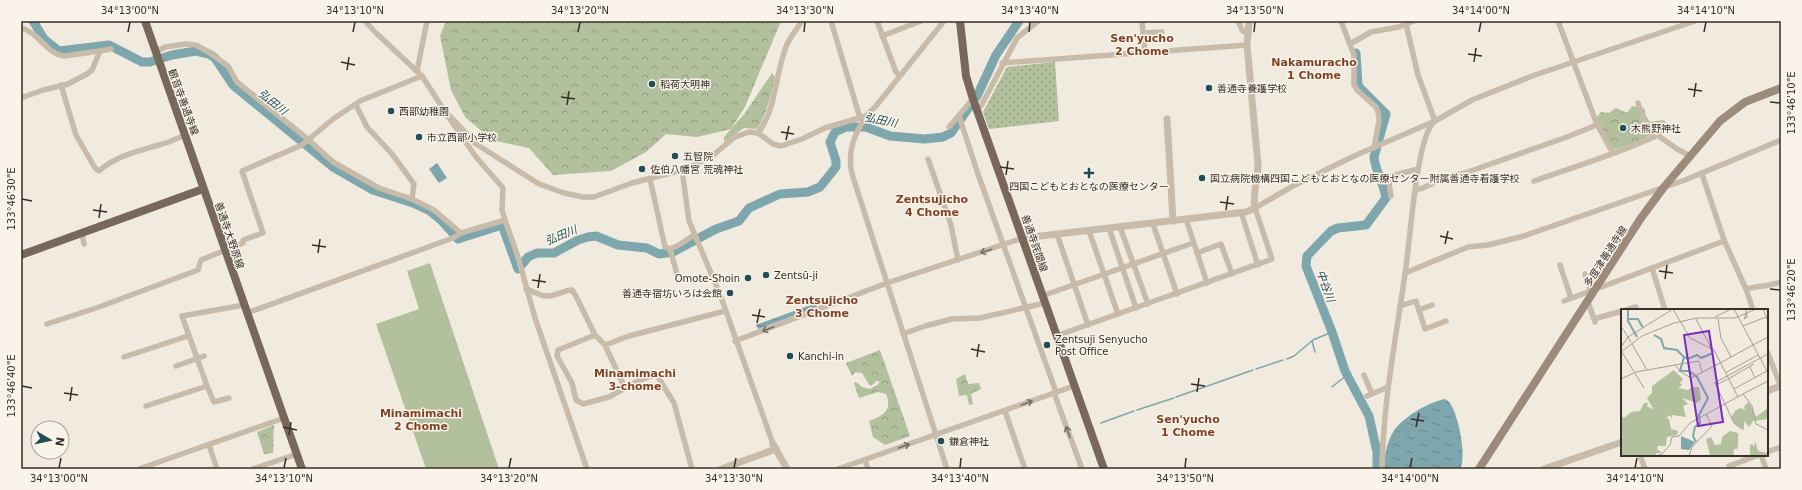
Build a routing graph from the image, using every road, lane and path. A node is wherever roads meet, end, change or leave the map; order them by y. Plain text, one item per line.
1 (145, 21) edge
2 (365, 21) edge
3 (427, 21) edge
4 (802, 21) edge
5 (832, 21) edge
6 (877, 21) edge
7 (921, 21) edge
8 (944, 21) edge
9 (960, 21) edge
10 (1038, 21) edge
11 (1142, 21) edge
12 (1238, 21) edge
13 (1249, 21) edge
14 (1341, 21) edge
15 (1414, 21) edge
16 (1558, 21) edge
17 (1695, 21) edge
18 (1406, 24) junction
19 (21, 28) edge
20 (1162, 32) dead end
21 (1143, 33) junction
22 (1249, 35) junction
23 (882, 36) junction
24 (1350, 44) junction
25 (1247, 45) junction
26 (111, 49) dead end
27 (100, 51) junction
28 (1145, 53) junction
29 (158, 57) junction
30 (1002, 63) junction
31 (1574, 63) junction
32 (420, 74) junction
33 (899, 76) junction
34 (61, 85) junction
35 (1781, 88) edge
36 (21, 98) edge
37 (1638, 104) dead end
38 (356, 105) junction
39 (975, 105) junction
40 (444, 110) junction
41 (959, 116) junction
42 (863, 117) junction
43 (1167, 119) dead end
44 (1435, 121) junction
45 (1599, 124) junction
46 (949, 127) dead end
47 (758, 133) junction
48 (186, 135) junction
49 (1658, 135) junction
50 (1781, 140) edge
51 (306, 142) junction
52 (1374, 148) junction
53 (1612, 152) junction
54 (1690, 156) junction
55 (928, 159) dead end
56 (1418, 169) junction
57 (682, 170) junction
58 (1702, 174) junction
59 (650, 180) junction
60 (1534, 181) dead end
61 (1664, 187) junction
62 (203, 189) junction
63 (1416, 190) junction
64 (1391, 196) dead end
65 (412, 199) junction
66 (1255, 208) junction
67 (1241, 212) junction
68 (1186, 219) junction
69 (505, 220) junction
70 (1173, 221) junction
71 (1153, 224) junction
72 (1120, 227) junction
73 (1109, 228) junction
74 (1089, 231) junction
75 (460, 233) junction
76 (82, 234) junction
77 (1057, 234) junction
78 (694, 235) junction
79 (1023, 238) junction
80 (1724, 241) junction
81 (1194, 242) junction
82 (84, 244) dead end
83 (1003, 245) junction
84 (670, 249) junction
85 (225, 251) junction
86 (1163, 253) junction
87 (1197, 253) junction
88 (21, 255) edge
89 (958, 260) junction
90 (1134, 264) junction
91 (1258, 265) junction
92 (1560, 265) dead end
93 (1122, 268) junction
94 (1652, 268) junction
95 (1406, 273) junction
96 (677, 274) dead end
97 (1104, 274) junction
98 (1232, 274) junction
99 (1585, 274) dead end
100 (1781, 282) edge
101 (887, 283) junction
102 (1207, 283) junction
103 (1074, 285) junction
104 (1593, 289) junction
105 (1746, 289) junction
106 (525, 290) junction
107 (1177, 294) junction
108 (1571, 298) junction
109 (1043, 300) junction
110 (1564, 301) dead end
111 (1588, 302) junction
112 (1148, 304) junction
113 (1400, 306) junction
114 (1432, 306) dead end
115 (1636, 307) dead end
116 (1136, 308) junction
117 (245, 309) junction
118 (1026, 309) junction
119 (1629, 309) edge
120 (1665, 309) edge
121 (1752, 309) edge
122 (1419, 310) junction
123 (1618, 310) edge
124 (725, 312) junction
125 (1118, 314) junction
126 (1446, 321) dead end
127 (47, 324) dead end
128 (1088, 325) junction
129 (903, 334) junction
130 (595, 335) junction
131 (188, 336) junction
132 (1056, 336) junction
133 (735, 341) junction
134 (605, 345) junction
135 (1768, 354) edge
136 (204, 356) dead end
137 (124, 357) dead end
138 (196, 359) junction
139 (176, 366) dead end
140 (1364, 375) dead end
141 (207, 386) junction
142 (1074, 386) junction
143 (1781, 386) edge
144 (1388, 387) junction
145 (624, 388) junction
146 (1768, 391) edge
147 (1055, 393) junction
148 (229, 398) dead end
149 (146, 406) dead end
150 (1005, 411) junction
151 (284, 418) junction
152 (935, 435) junction
153 (1621, 442) edge
154 (209, 445) junction
155 (775, 446) junction
156 (1781, 447) edge
157 (1768, 452) edge
158 (297, 454) junction
159 (1640, 456) edge
160 (1757, 456) edge
161 (1760, 456) edge
162 (865, 460) junction
163 (148, 467) edge
164 (730, 467) edge
165 (139, 469) edge
166 (217, 469) edge
167 (253, 469) edge
168 (302, 469) edge
169 (587, 469) edge
170 (692, 469) edge
171 (721, 469) edge
172 (787, 469) edge
173 (838, 469) edge
174 (868, 469) edge
175 (947, 469) edge
176 (1025, 469) edge
177 (1082, 469) edge
178 (1104, 469) edge
179 (1382, 469) edge
180 (1479, 469) edge
181 (1544, 469) edge
182 (1646, 469) edge
183 (1730, 469) edge
184 (1766, 469) edge

1 - 29 main road, 観音寺善通寺線
2 - 32 street
3 - 32 street
4 - 47 street
5 - 42 street
6 - 23 street
7 - 23 street
8 - 33 street
9 - 39 main road, 善通寺詫間線
10 - 30 street
11 - 21 street
12 - 22 street
13 - 22 street
14 - 24 street
15 - 18 street
16 - 31 street
17 - 31 street
18 - 24 street
18 - 44 street
19 - 27 street
20 - 21 street
21 - 28 street
22 - 25 street
23 - 33 street
24 - 52 street
25 - 28 street
25 - 66 street
26 - 27 street
27 - 34 street
28 - 30 street
29 - 48 main road, 観音寺善通寺線
29 - 51 street
30 - 39 street
31 - 44 street
31 - 45 street
32 - 38 street
32 - 40 street
33 - 42 street
34 - 36 street
34 - 48 street
35 - 54 main road, 多度津善通寺線
37 - 49 street
38 - 51 street
38 - 65 street
39 - 41 street
39 - 79 main road, 善通寺詫間線
40 - 59 street
40 - 69 street
41 - 46 street
41 - 83 street
42 - 47 street
42 - 101 street
43 - 70 street
44 - 52 street
44 - 56 street
45 - 53 street
45 - 63 street
47 - 57 street
48 - 62 main road, 観音寺善通寺線
49 - 53 street
49 - 54 street
50 - 58 street
51 - 65 street
51 - 85 street
52 - 66 street
53 - 60 street
54 - 61 main road, 多度津善通寺線
55 - 89 street
56 - 63 street
56 - 64 street
57 - 59 street
57 - 78 street
58 - 61 street
58 - 80 street
59 - 84 street
61 - 95 street
61 - 104 main road, 多度津善通寺線
62 - 76 main road
62 - 85 main road, 善通寺大野原線
63 - 95 street
65 - 75 street
66 - 67 street
66 - 91 street
67 - 68 street
67 - 91 street
68 - 70 street
68 - 81 street
69 - 75 street
69 - 106 street
70 - 71 street
71 - 72 street
71 - 86 street
72 - 73 street
72 - 90 street
73 - 74 street
73 - 93 street
74 - 77 street
74 - 97 street
75 - 117 street
76 - 82 street
76 - 88 main road
77 - 79 street
77 - 103 street
78 - 84 street
78 - 124 street
79 - 83 street
79 - 109 main road, 善通寺詫間線
80 - 94 street
80 - 105 street
81 - 86 street
81 - 87 street
83 -> 89 street
83 - 118 street
84 - 96 street
85 - 117 main road, 善通寺大野原線
85 - 127 street
86 - 90 street
86 - 107 street
87 - 98 street
87 - 102 street
89 - 101 street
90 - 93 street
90 - 112 street
91 - 98 street
92 - 108 street
93 - 97 street
93 - 116 street
94 - 104 street
94 - 120 street
95 - 113 street
97 - 103 street
97 - 125 street
98 - 102 street
99 - 104 street
100 - 105 street
101 - 129 street
101 -> 133 street
102 - 107 street
103 - 109 street
103 - 128 street
104 - 108 street
104 - 111 main road, 多度津善通寺線
105 - 121 street
106 - 130 street
106 - 169 street
107 - 112 street
108 - 110 street
109 - 118 street
109 - 132 main road, 善通寺詫間線
111 - 123 street
111 - 180 main road, 多度津善通寺線
112 - 116 street
113 - 122 street
113 - 144 street
114 - 122 street
115 - 119 street
116 - 125 street
117 - 131 street
117 - 151 main road, 善通寺大野原線
118 - 129 street
118 - 147 street
122 - 126 street
124 - 133 street
124 - 134 street
125 - 128 street
128 - 132 street
129 - 152 street
130 - 134 street
130 - 145 street
131 - 137 street
131 - 138 street
132 - 142 main road, 善通寺詫間線
133 - 155 street
134 - 145 street
135 - 143 street
136 - 138 street
138 - 139 street
138 - 141 street
140 - 144 street
141 - 148 street
141 - 149 street
142 - 147 street
142 - 178 main road, 善通寺詫間線
143 - 146 street
144 - 179 street
145 - 170 street
150 -> 147 street
177 -> 147 street
150 - 152 street
150 - 176 street
151 - 154 street
151 - 158 main road, 善通寺大野原線
162 -> 152 street
152 - 175 street
153 - 181 street
154 - 163 street
154 - 166 street
155 - 164 street
155 - 172 street
156 - 157 street
158 - 167 street
158 - 168 main road, 善通寺大野原線
159 - 182 street
160 - 183 street
161 - 184 street
162 - 173 street
162 - 174 street
163 - 165 street
164 - 171 street

